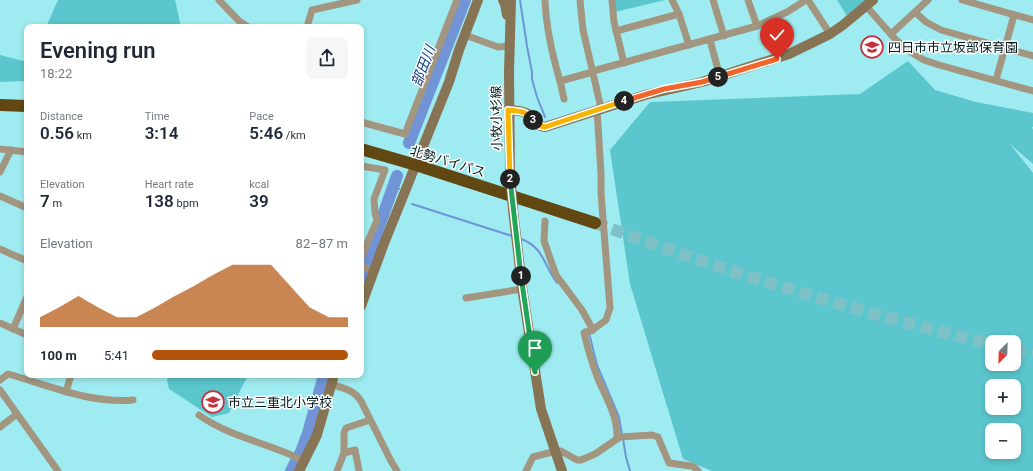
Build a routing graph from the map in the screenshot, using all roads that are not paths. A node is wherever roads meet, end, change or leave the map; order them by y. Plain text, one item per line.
1 (218, 0) edge
2 (358, 0) edge
3 (457, 0) edge
4 (478, 0) edge
5 (503, 0) edge
6 (512, 0) edge
7 (545, 0) edge
8 (580, 0) edge
9 (612, 0) edge
10 (672, 0) edge
11 (713, 0) edge
12 (748, 0) edge
13 (807, 0) edge
14 (928, 0) edge
15 (962, 0) edge
16 (870, 3) edge
17 (915, 12) junction
18 (679, 14) junction
19 (1014, 15) junction
20 (1033, 20) edge
21 (244, 24) edge
22 (308, 24) edge
23 (757, 26) junction
24 (510, 31) junction
25 (616, 31) junction
26 (830, 34) junction
27 (891, 34) junction
28 (465, 35) junction
29 (724, 36) junction
30 (710, 40) junction
31 (689, 45) junction
32 (509, 46) junction
33 (1005, 49) junction
34 (1033, 56) edge
35 (624, 63) junction
36 (593, 72) junction
37 (720, 77) junction
38 (996, 80) junction
39 (560, 81) junction
40 (1033, 91) edge
41 (564, 99) dead end
42 (0, 106) edge
43 (24, 106) edge
44 (599, 109) junction
45 (508, 110) junction
46 (364, 123) edge
47 (0, 149) edge
48 (11, 150) junction
49 (364, 150) edge
50 (24, 152) edge
51 (416, 165) junction
52 (364, 166) edge
53 (0, 172) edge
54 (0, 196) edge
55 (24, 207) edge
56 (545, 221) dead end
57 (595, 223) tunnel mouth
58 (0, 249) edge
59 (364, 251) edge
60 (24, 260) edge
61 (364, 267) edge
62 (372, 270) junction
63 (522, 289) junction
64 (364, 296) edge
65 (466, 298) dead end
66 (24, 304) edge
67 (0, 323) edge
68 (14, 329) junction
69 (590, 331) junction
70 (24, 334) edge
71 (70, 378) edge
72 (333, 379) edge
73 (0, 380) edge
74 (0, 390) edge
75 (66, 392) junction
76 (133, 400) dead end
77 (17, 414) junction
78 (199, 415) dead end
79 (370, 420) junction
80 (0, 427) edge
81 (621, 437) junction
82 (556, 451) junction
83 (344, 453) junction
84 (303, 461) junction
85 (58, 471) edge
86 (299, 471) edge
87 (337, 471) edge
88 (359, 471) edge
89 (397, 471) edge
90 (526, 471) edge
91 (562, 471) edge
92 (698, 471) edge

1 - 21 street
2 - 22 street
3 - 46 street
4 - 28 street
5 - 24 street
6 - 24 street, 小牧小杉線
7 - 39 street
8 - 36 street
9 - 25 street
10 - 18 street
11 - 29 street
12 - 23 street
13 - 23 street
13 - 26 street
14 - 17 street
15 - 19 street
16 - 26 street
16 - 27 street
17 - 27 street
17 - 33 street
18 - 25 street
18 - 31 street
19 - 20 street
19 - 33 street
23 - 29 street
24 - 32 street, 小牧小杉線
25 - 35 street
26 - 37 street
27 - 38 street
28 - 32 street
28 - 51 street
29 - 30 street
30 - 31 street
30 - 37 street
31 - 35 street
32 - 45 street, 小牧小杉線
33 - 34 street
33 - 38 street
35 - 36 street
36 - 39 street
36 - 44 street
37 - 44 street
38 - 40 street
39 - 41 street
42 - 43 highway
44 - 45 street
44 - 69 street
45 - 63 street, 小牧小杉線, bridge
47 - 48 street
48 - 50 street
48 - 53 street
49 - 51 highway, 北勢バイパス
51 - 57 highway, 北勢バイパス
51 - 62 street
52 - 59 street
54 - 55 street
56 - 69 street
58 - 60 street
61 - 62 street
62 - 64 street
63 - 65 street
63 - 82 street, 小牧小杉線
66 - 68 street
67 - 68 street
68 - 70 street
69 - 81 street
71 - 75 street
72 - 79 street
72 - 84 street
73 - 75 street
74 - 77 street
75 - 76 street
77 - 80 street
77 - 85 street
78 - 84 street
79 - 83 street
79 - 89 street
81 - 82 street
81 - 92 street
82 - 90 street
82 - 91 street, 小牧小杉線
83 - 87 street
83 - 88 street
84 - 86 street

